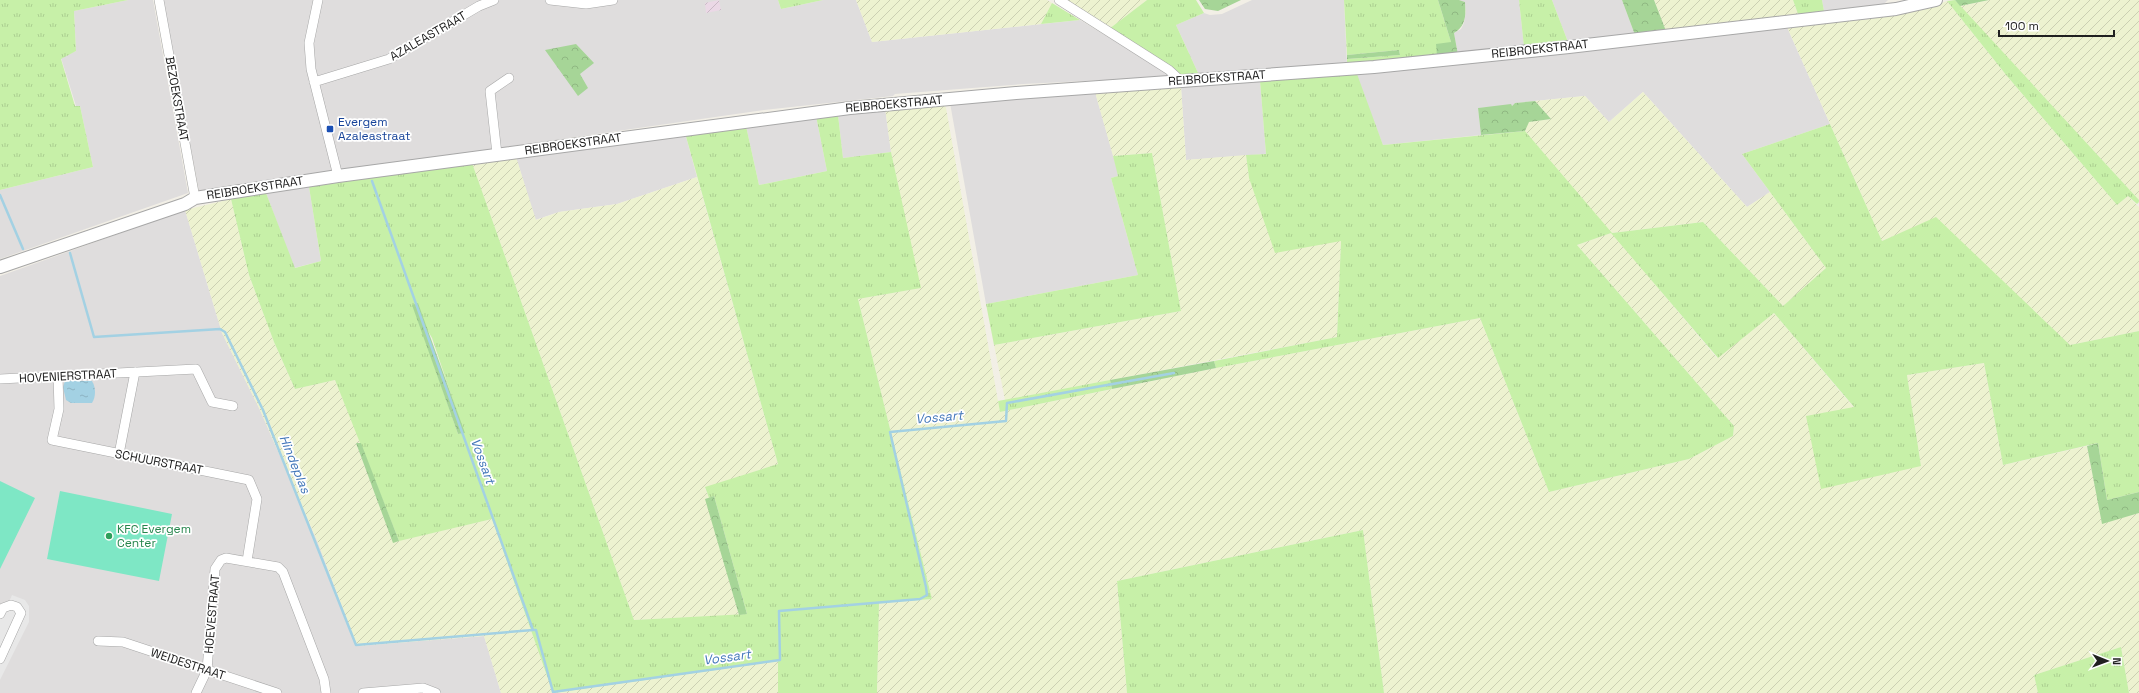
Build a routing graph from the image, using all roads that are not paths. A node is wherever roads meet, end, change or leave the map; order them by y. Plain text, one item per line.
1 (159, 0) edge
2 (318, 0) edge
3 (494, 0) edge
4 (550, 0) edge
5 (613, 0) edge
6 (1059, 0) edge
7 (1936, 0) edge
8 (1895, 4) edge
9 (510, 78) dead end
10 (1181, 81) junction
11 (314, 82) junction
12 (497, 154) junction
13 (338, 176) junction
14 (195, 198) junction
15 (0, 267) edge
16 (135, 372) junction
17 (58, 376) junction
18 (0, 379) edge
19 (233, 406) dead end
20 (119, 454) junction
21 (247, 561) junction
22 (0, 614) edge
23 (98, 641) dead end
24 (0, 659) edge
25 (207, 670) junction
26 (196, 693) edge
27 (277, 693) edge
28 (326, 693) edge
29 (364, 693) edge
30 (436, 693) edge

1 - 14 street, BEZOEKSTRAAT
2 - 11 street
3 - 11 street, AZALEASTRAAT
4 - 5 street
6 - 10 street
7 - 8 street, REIBROEKSTRAAT
8 - 10 street, REIBROEKSTRAAT
9 - 12 street
10 - 12 street, REIBROEKSTRAAT
11 - 13 street
12 - 13 street, REIBROEKSTRAAT
13 - 14 street, REIBROEKSTRAAT
14 - 15 street, REIBROEKSTRAAT
16 - 17 street, HOVENIERSTRAAT
16 - 19 street, HOVENIERSTRAAT
16 - 20 street, HOVENIERSTRAAT
17 - 18 street, HOVENIERSTRAAT
17 - 20 street, SCHUURSTRAAT
20 - 21 street, SCHUURSTRAAT
21 - 25 street, HOEVESTRAAT
21 - 28 street, HOEVESTRAAT
22 - 24 street
23 - 25 street, WEIDESTRAAT
25 - 26 street, HOEVESTRAAT
25 - 27 street, WEIDESTRAAT
29 - 30 street

